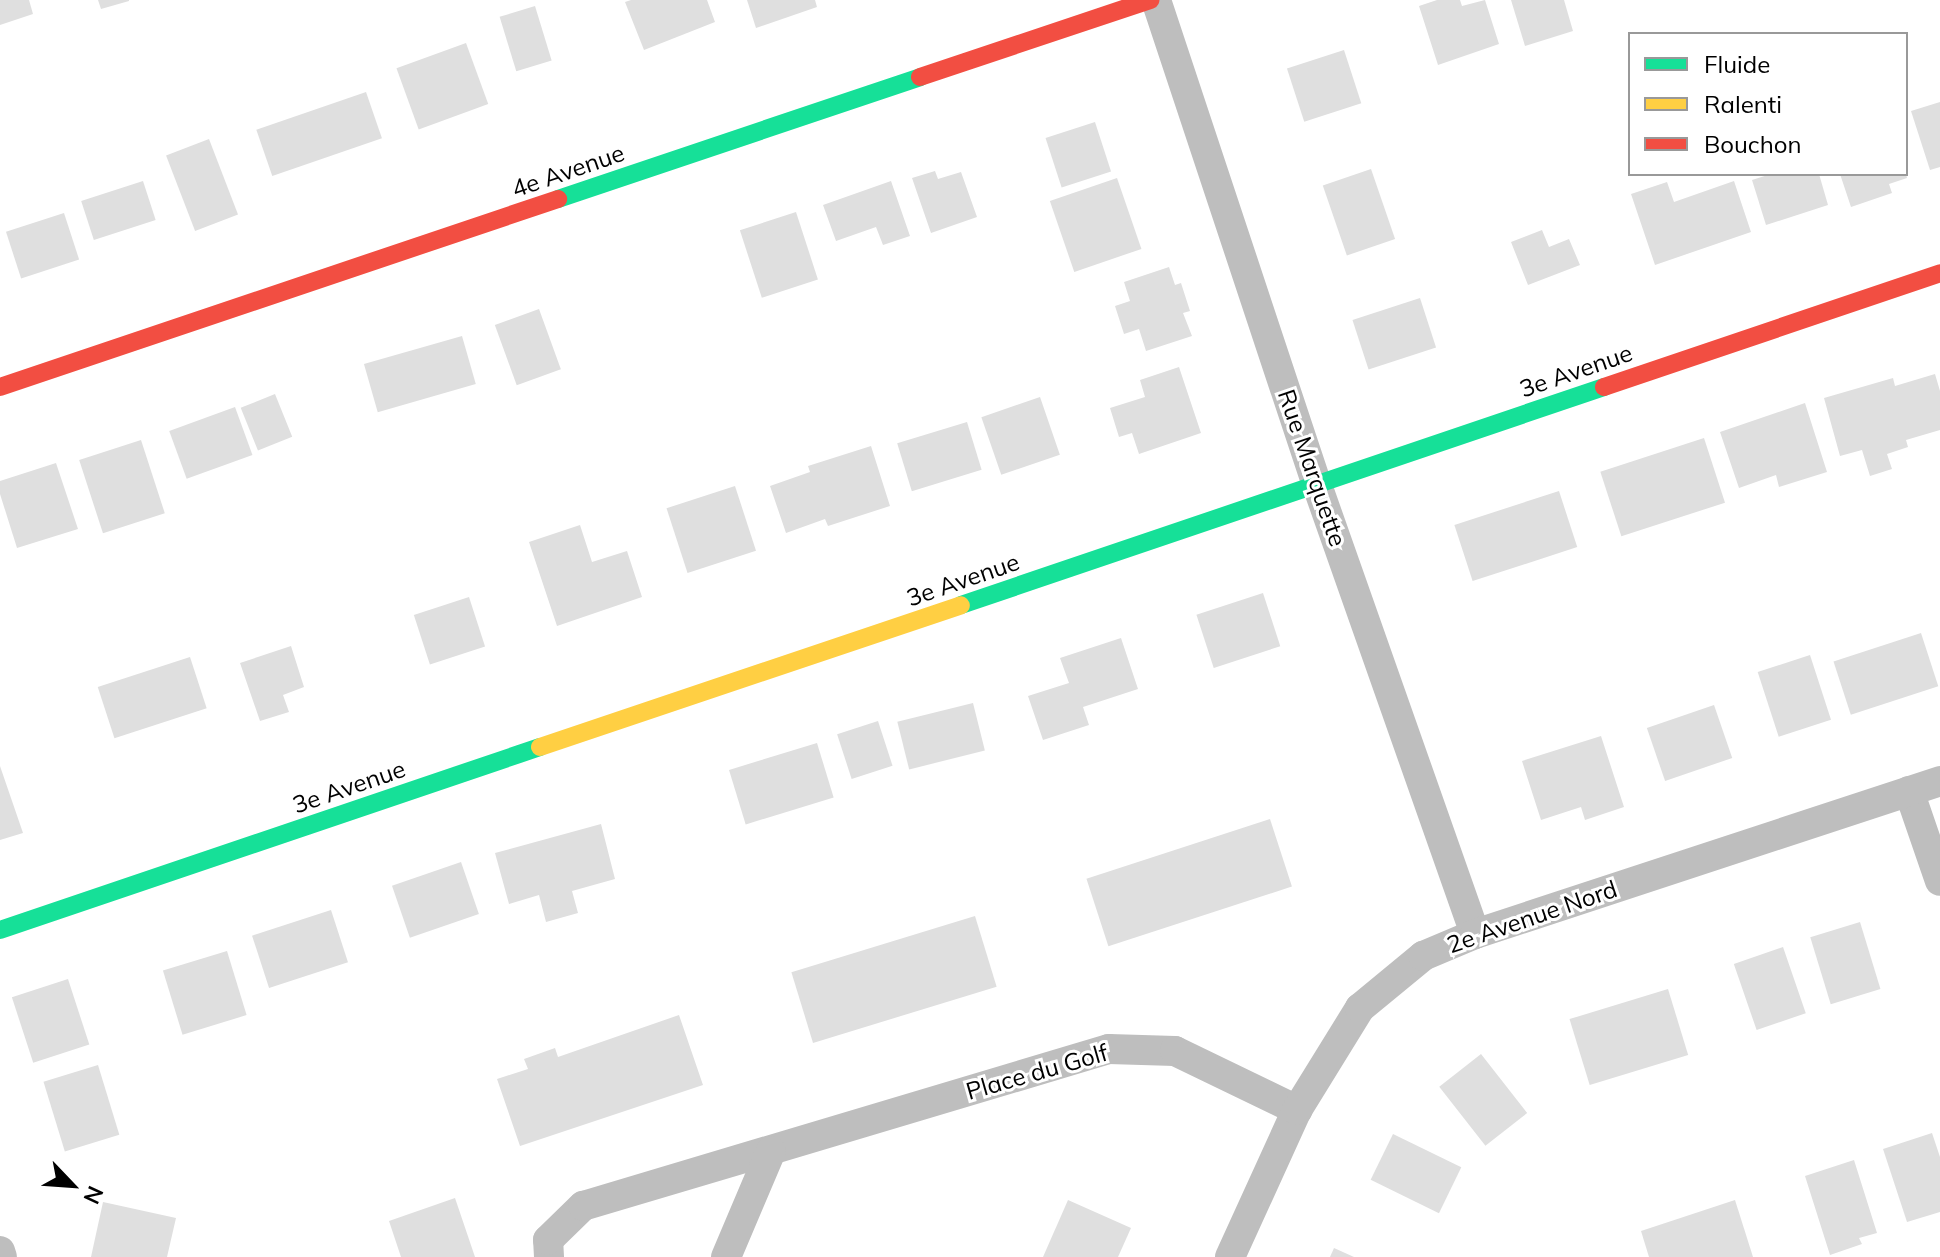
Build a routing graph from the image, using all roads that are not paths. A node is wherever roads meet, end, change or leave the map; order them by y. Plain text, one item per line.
1 (1153, 0) edge
2 (1940, 273) edge
3 (0, 387) edge
4 (1317, 485) junction
5 (1940, 781) edge
6 (1909, 791) junction
7 (1940, 881) edge
8 (0, 930) edge
9 (1475, 934) junction
10 (1297, 1110) junction
11 (771, 1151) junction
12 (0, 1251) edge
13 (2, 1257) edge
14 (549, 1257) edge
15 (726, 1257) edge
16 (1230, 1257) edge

1 - 3 street, 4e Avenue
1 - 4 street, Rue Marquette
2 - 4 street, 3e Avenue
4 - 8 street, 3e Avenue
4 - 9 street, Rue Marquette
5 - 6 street, 2e Avenue Nord
6 - 7 street
6 - 9 street, 2e Avenue Nord
9 - 10 street, 2e Avenue Nord
10 - 11 street, Place du Golf
10 - 16 street, 2e Avenue Nord
11 - 14 street, Place du Golf
11 - 15 street
12 - 13 street

